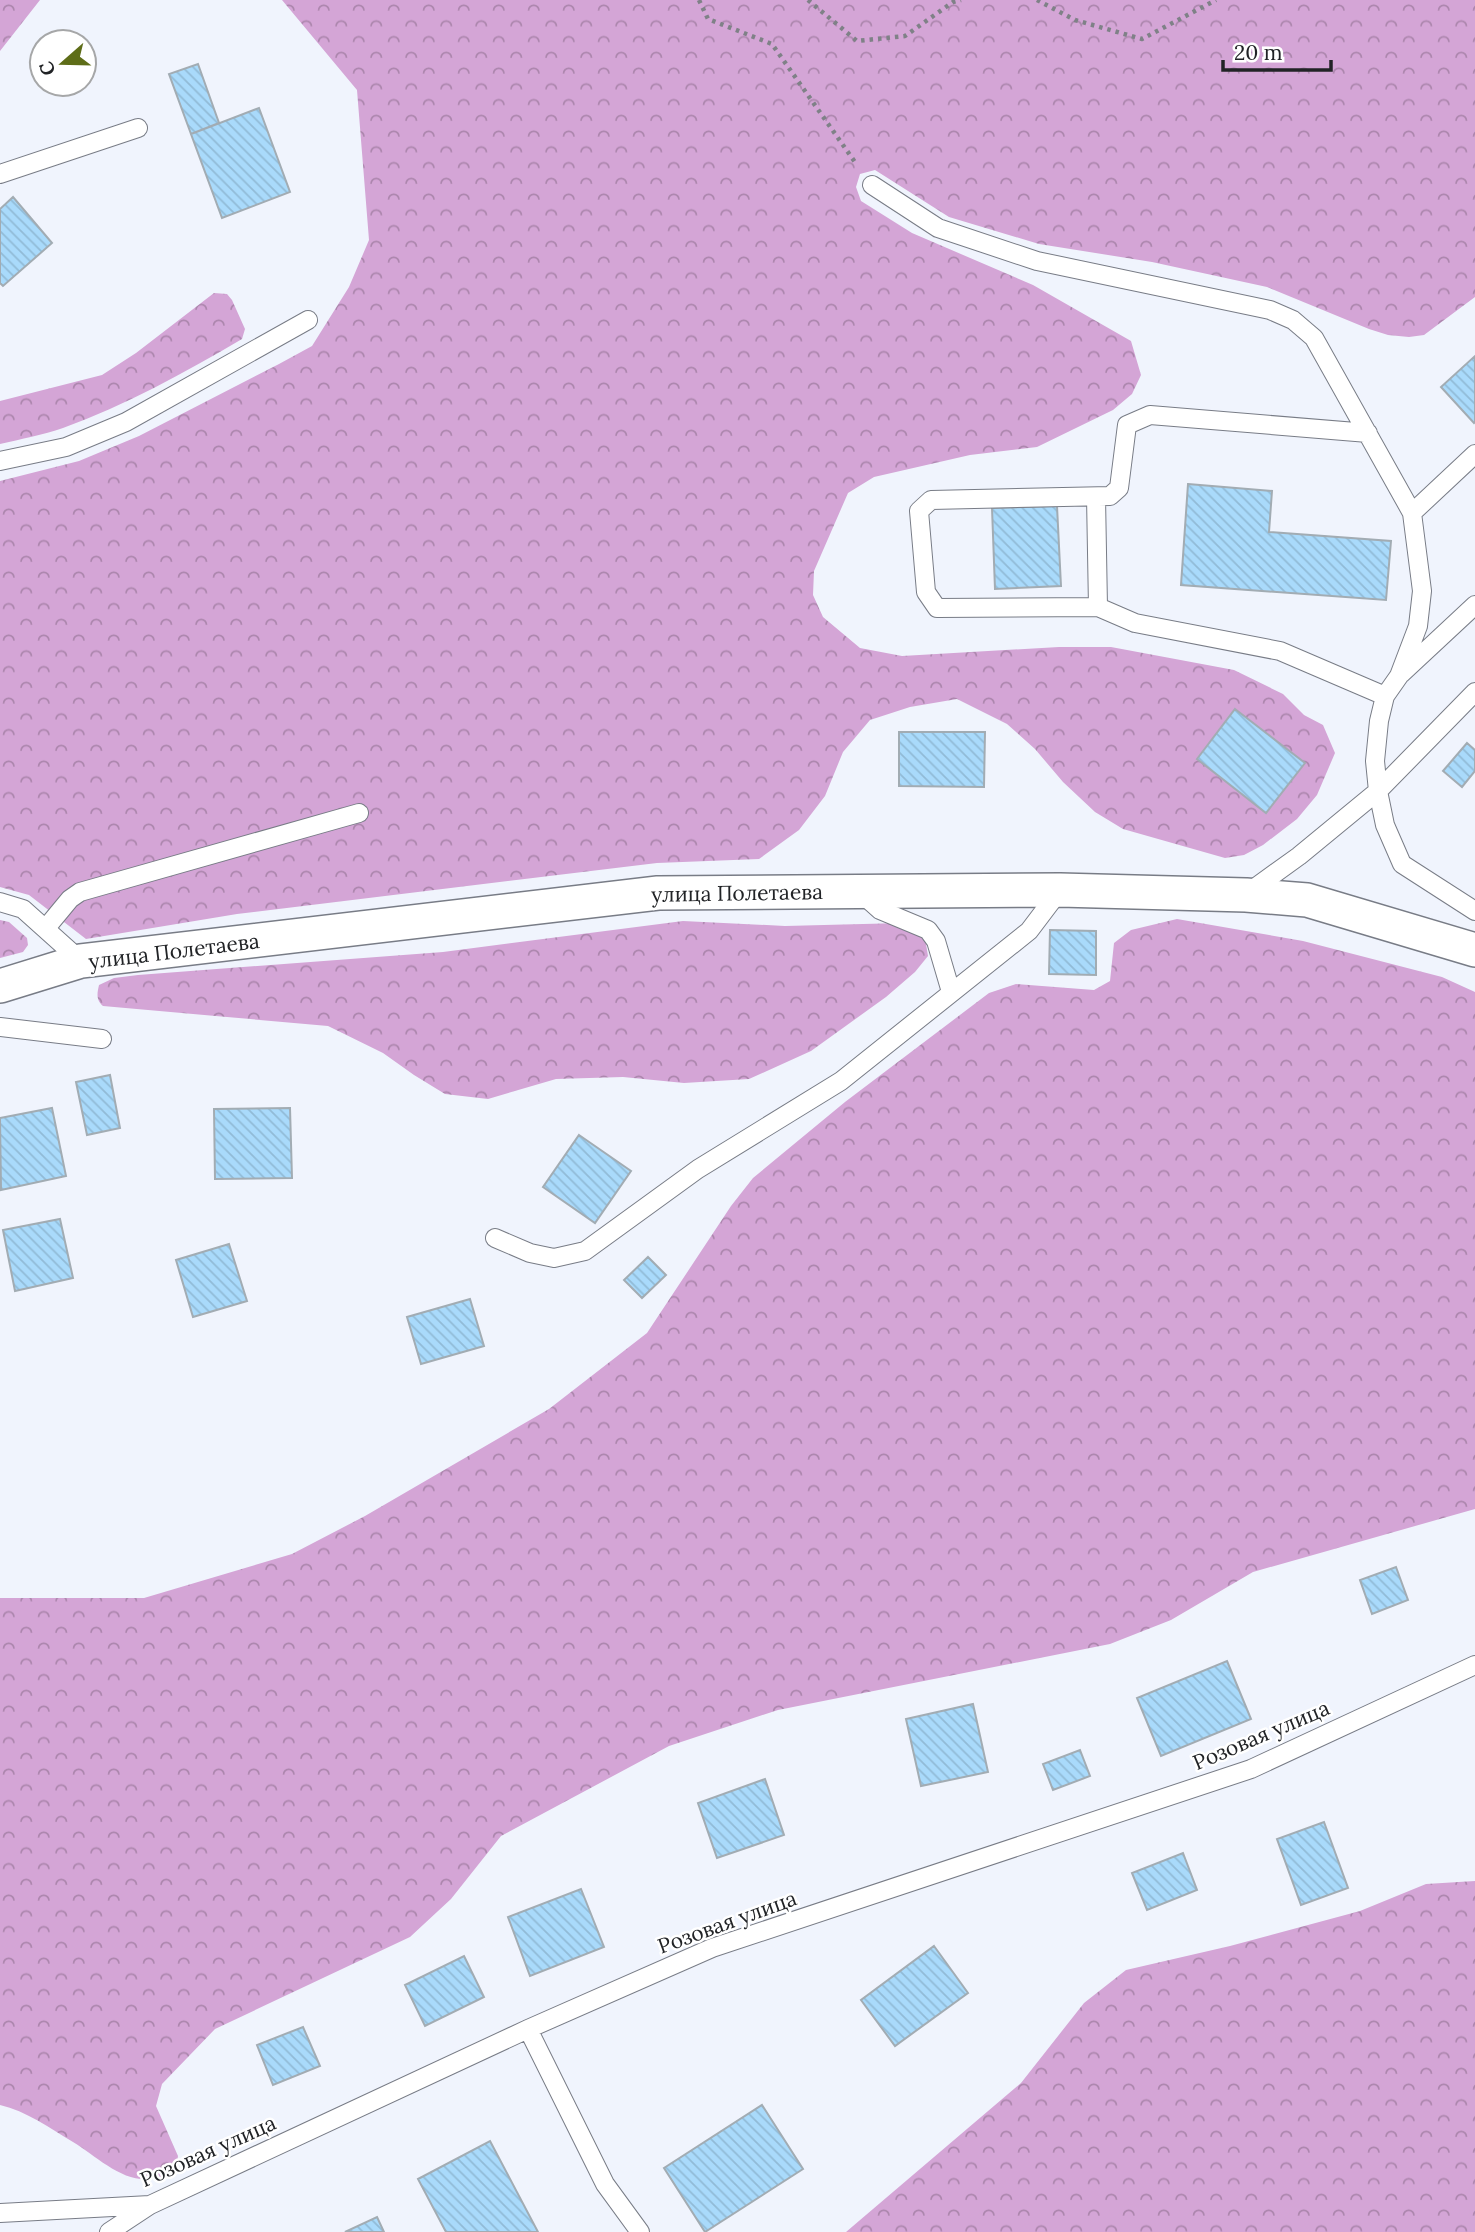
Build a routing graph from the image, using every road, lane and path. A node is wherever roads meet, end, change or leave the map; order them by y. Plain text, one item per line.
1 (699, 0) edge
2 (808, 0) edge
3 (961, 0) edge
4 (1037, 0) edge
5 (1216, 0) edge
6 (138, 128) dead end
7 (0, 174) edge
8 (872, 185) joint
9 (309, 320) dead end
10 (1368, 433) junction
11 (1475, 454) edge
12 (0, 461) edge
13 (1096, 496) junction
14 (1412, 513) junction
15 (1475, 605) edge
16 (1098, 607) junction
17 (1399, 676) junction
18 (1475, 692) edge
19 (1385, 696) junction
20 (1378, 791) junction
21 (359, 813) dead end
22 (1060, 890) junction
23 (860, 892) junction
24 (1246, 895) junction
25 (0, 902) edge
26 (1475, 911) edge
27 (46, 928) junction
28 (1475, 950) edge
29 (81, 961) junction
30 (0, 986) edge
31 (951, 992) junction
32 (0, 1027) edge
33 (102, 1039) dead end
34 (495, 1238) dead end
35 (1475, 1665) edge
36 (528, 2029) junction
37 (150, 2205) junction
38 (0, 2213) edge
39 (109, 2232) edge
40 (640, 2232) edge

1 - 8 path
2 - 3 path
4 - 5 path
6 - 7 lane
8 - 10 lane
9 - 12 lane
10 - 13 lane
10 - 14 lane
11 - 14 lane
13 - 16 lane
13 - 16 lane
14 - 17 lane
15 - 17 lane
16 - 19 lane
17 - 19 lane
18 - 20 lane
19 - 20 lane
20 - 24 lane
20 - 26 lane
21 - 27 lane
22 - 23 street, улица Полетаева
22 - 24 street, улица Полетаева
22 - 31 lane
23 - 29 street, улица Полетаева
23 - 31 lane
24 - 28 street, улица Полетаева
25 - 27 lane
27 - 29 lane
29 - 30 street, улица Полетаева
31 - 34 lane
32 - 33 lane
35 - 36 lane, Розовая улица
36 - 37 lane, Розовая улица
36 - 40 lane
37 - 38 lane, Розовая улица
37 - 39 lane

